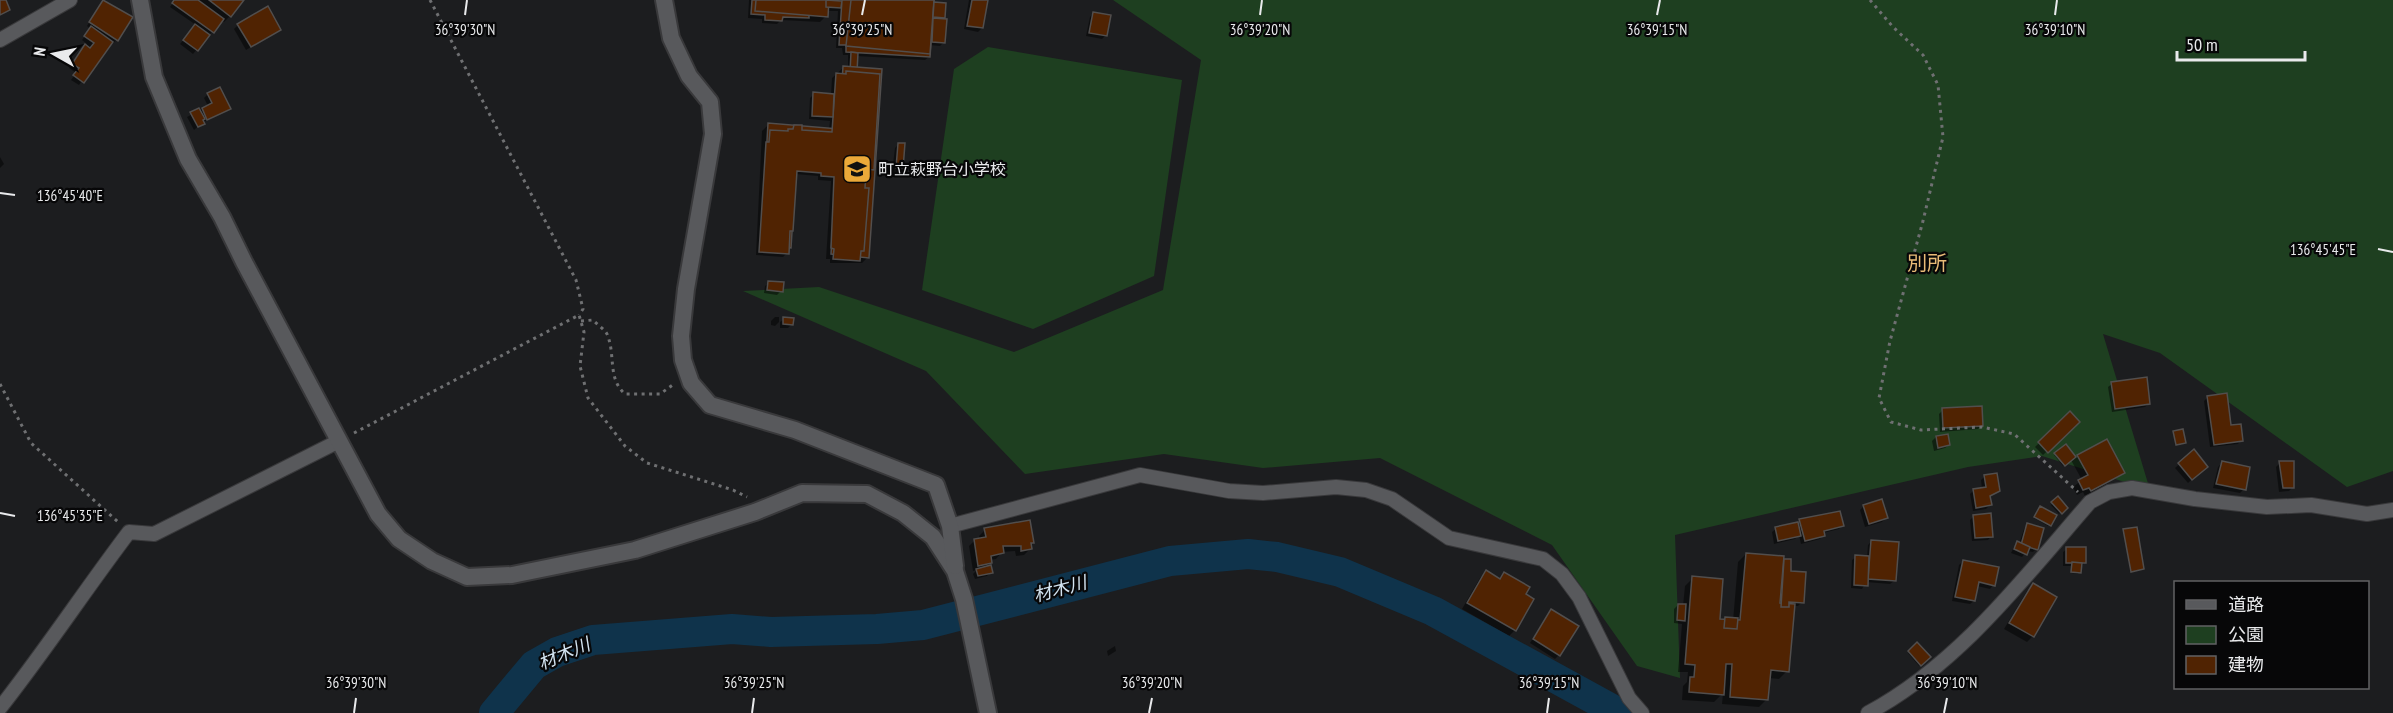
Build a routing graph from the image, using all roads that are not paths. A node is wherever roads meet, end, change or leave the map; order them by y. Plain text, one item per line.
1 (70, 0) edge
2 (140, 0) edge
3 (664, 0) edge
4 (0, 40) edge
5 (339, 441) junction
6 (2393, 510) edge
7 (950, 526) junction
8 (955, 571) junction
9 (0, 708) edge
10 (988, 713) edge
11 (1642, 713) edge
12 (1868, 713) edge

1 - 4 street
2 - 5 street
3 - 7 street
5 - 8 street
5 - 9 street
6 - 12 street
7 - 8 street
7 - 11 street
8 - 10 street

